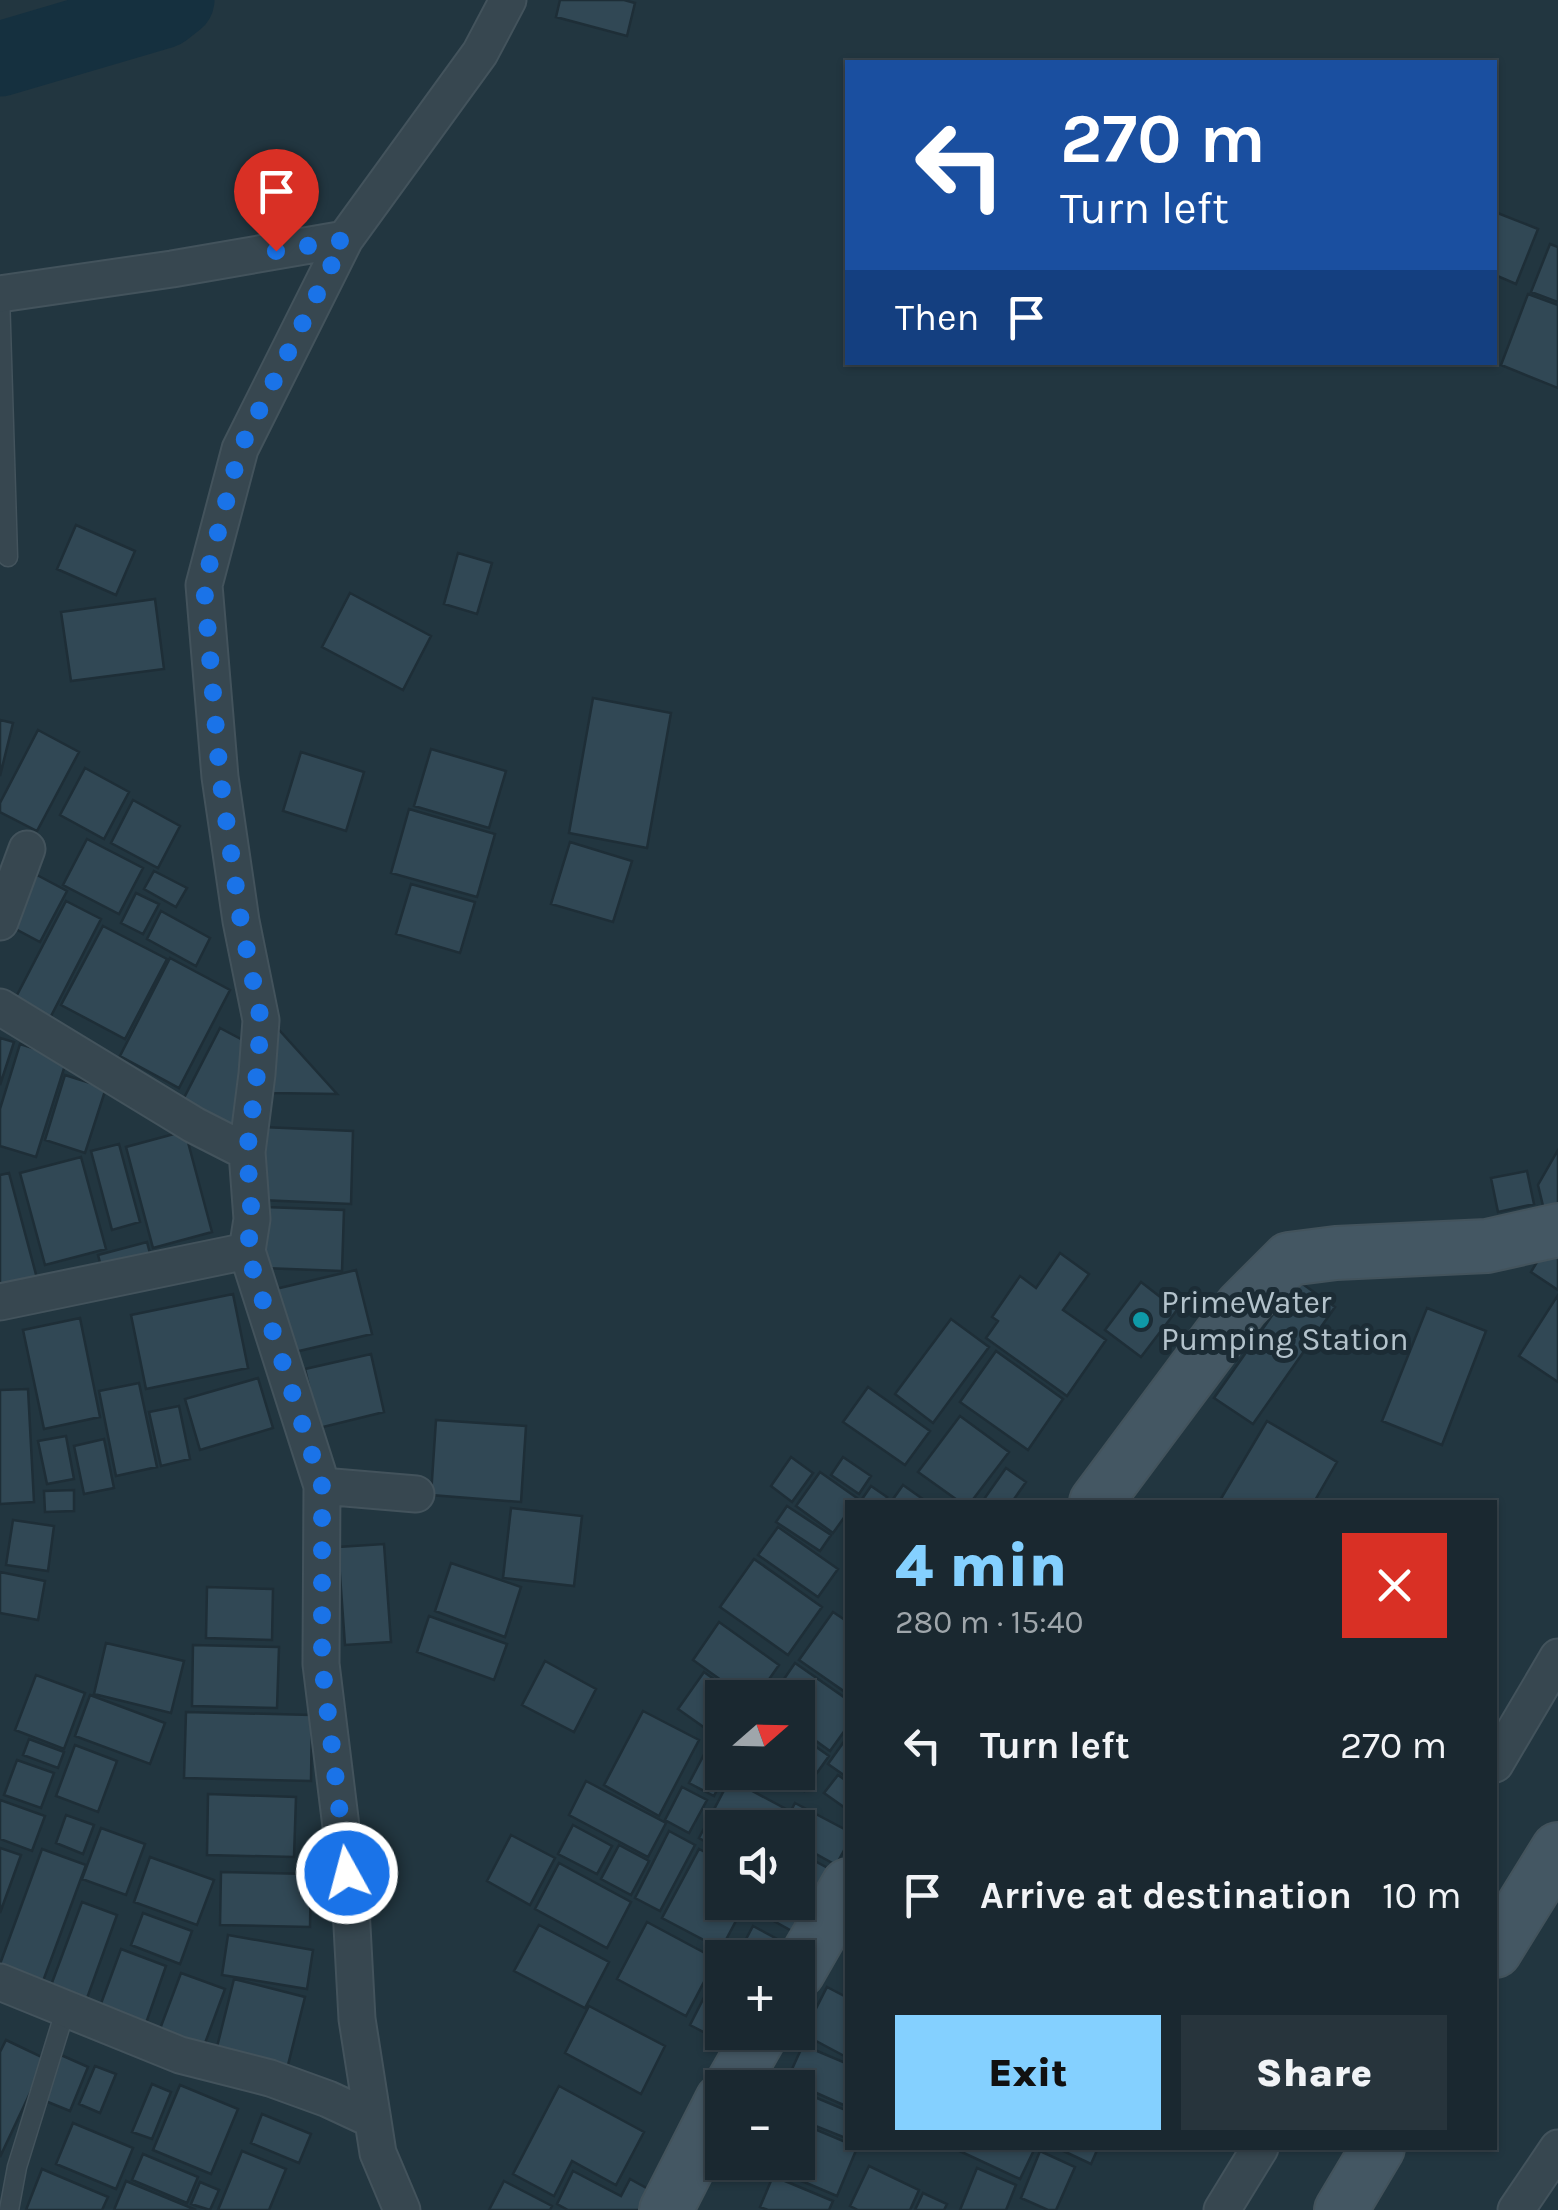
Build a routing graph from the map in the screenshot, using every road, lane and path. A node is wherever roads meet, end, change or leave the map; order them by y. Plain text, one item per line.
1 (508, 0) edge
2 (344, 240) junction
3 (0, 294) edge
4 (8, 556) dead end
5 (27, 849) dead end
6 (0, 922) edge
7 (0, 1007) edge
8 (247, 1152) junction
9 (1558, 1230) edge
10 (247, 1251) junction
11 (0, 1302) edge
12 (322, 1486) junction
13 (416, 1494) dead end
14 (1097, 1500) edge
15 (1558, 1656) edge
16 (1497, 1761) edge
17 (1558, 1849) edge
18 (845, 1891) edge
19 (815, 1943) edge
20 (1497, 1947) edge
21 (0, 1982) edge
22 (66, 2008) junction
23 (371, 2119) junction
24 (705, 2133) edge
25 (1558, 2148) edge
26 (1259, 2150) edge
27 (1377, 2150) edge
28 (9, 2210) edge
29 (402, 2210) edge
30 (666, 2210) edge
31 (1222, 2210) edge
32 (1341, 2210) edge
33 (1516, 2210) edge

1 - 2 street
2 - 3 street
2 - 8 street
3 - 4 lane
5 - 6 street
7 - 8 street
8 - 10 street
9 - 14 street
10 - 11 street
10 - 12 street
12 - 13 street
12 - 23 street
15 - 16 street
17 - 20 street
18 - 19 street
21 - 22 street
22 - 23 street
22 - 28 lane
23 - 29 street
24 - 30 street
25 - 33 street
26 - 31 street
27 - 32 street

